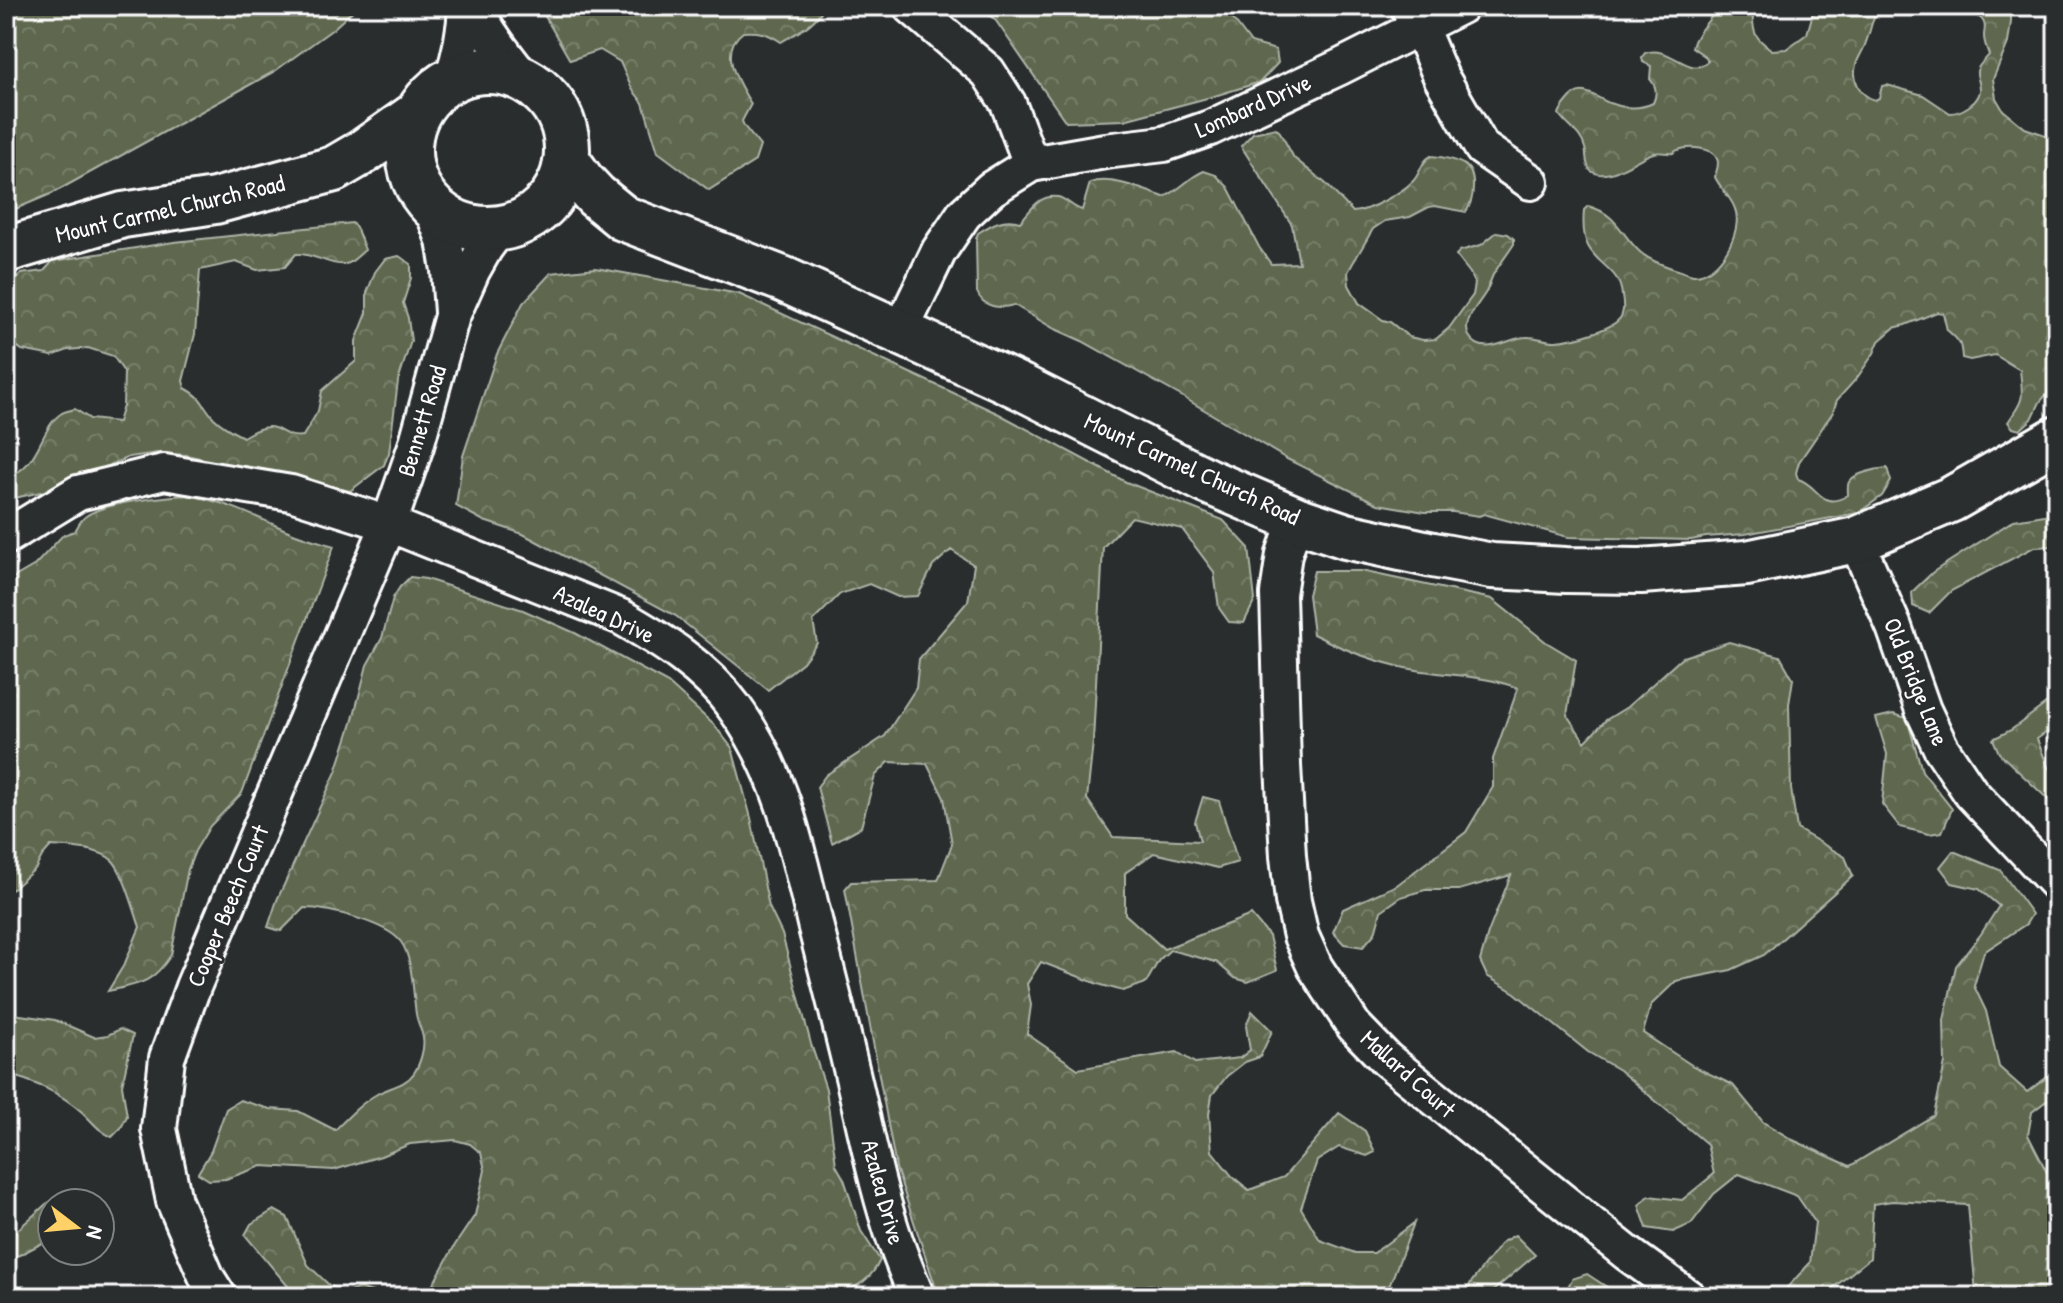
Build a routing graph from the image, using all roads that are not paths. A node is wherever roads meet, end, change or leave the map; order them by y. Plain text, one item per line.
1 (466, 6) edge
2 (474, 6) edge
3 (911, 6) edge
4 (1461, 6) edge
5 (1414, 17) edge
6 (523, 78) junction
7 (452, 79) junction
8 (417, 114) junction
9 (567, 160) junction
10 (1031, 164) junction
11 (334, 169) junction
12 (1531, 182) dead end
13 (424, 196) junction
14 (623, 218) junction
15 (512, 226) junction
16 (6, 250) edge
17 (452, 316) junction
18 (900, 332) junction
19 (2057, 439) edge
20 (1296, 519) junction
21 (389, 524) junction
22 (6, 537) edge
23 (1856, 540) junction
24 (2057, 884) edge
25 (219, 1297) edge
26 (917, 1297) edge
27 (1688, 1297) edge

1 - 7 street
2 - 6 street
3 - 10 street
4 - 5 street, Lombard Drive
5 - 10 street, Lombard Drive
5 - 12 street
6 - 7 main road
6 - 9 main road
7 - 8 main road
8 - 11 main road, Mount Carmel Church Road
8 - 13 main road
9 - 14 main road, Mount Carmel Church Road
9 - 15 main road
10 - 18 street
11 - 13 main road, Mount Carmel Church Road
11 - 16 main road, Mount Carmel Church Road
13 - 15 main road
13 - 17 street, Bennett Road
14 - 15 main road, Mount Carmel Church Road
14 - 18 main road, Mount Carmel Church Road
15 - 17 street, Bennett Road
17 - 21 street, Bennett Road
18 - 20 main road, Mount Carmel Church Road
19 - 23 main road, Mount Carmel Church Road
20 - 23 main road, Mount Carmel Church Road
20 - 27 street, Mallard Court
21 - 22 street, Azalea Drive
21 - 25 street, Cooper Beech Court
21 - 26 street, Azalea Drive
23 - 24 street, Old Bridge Lane

